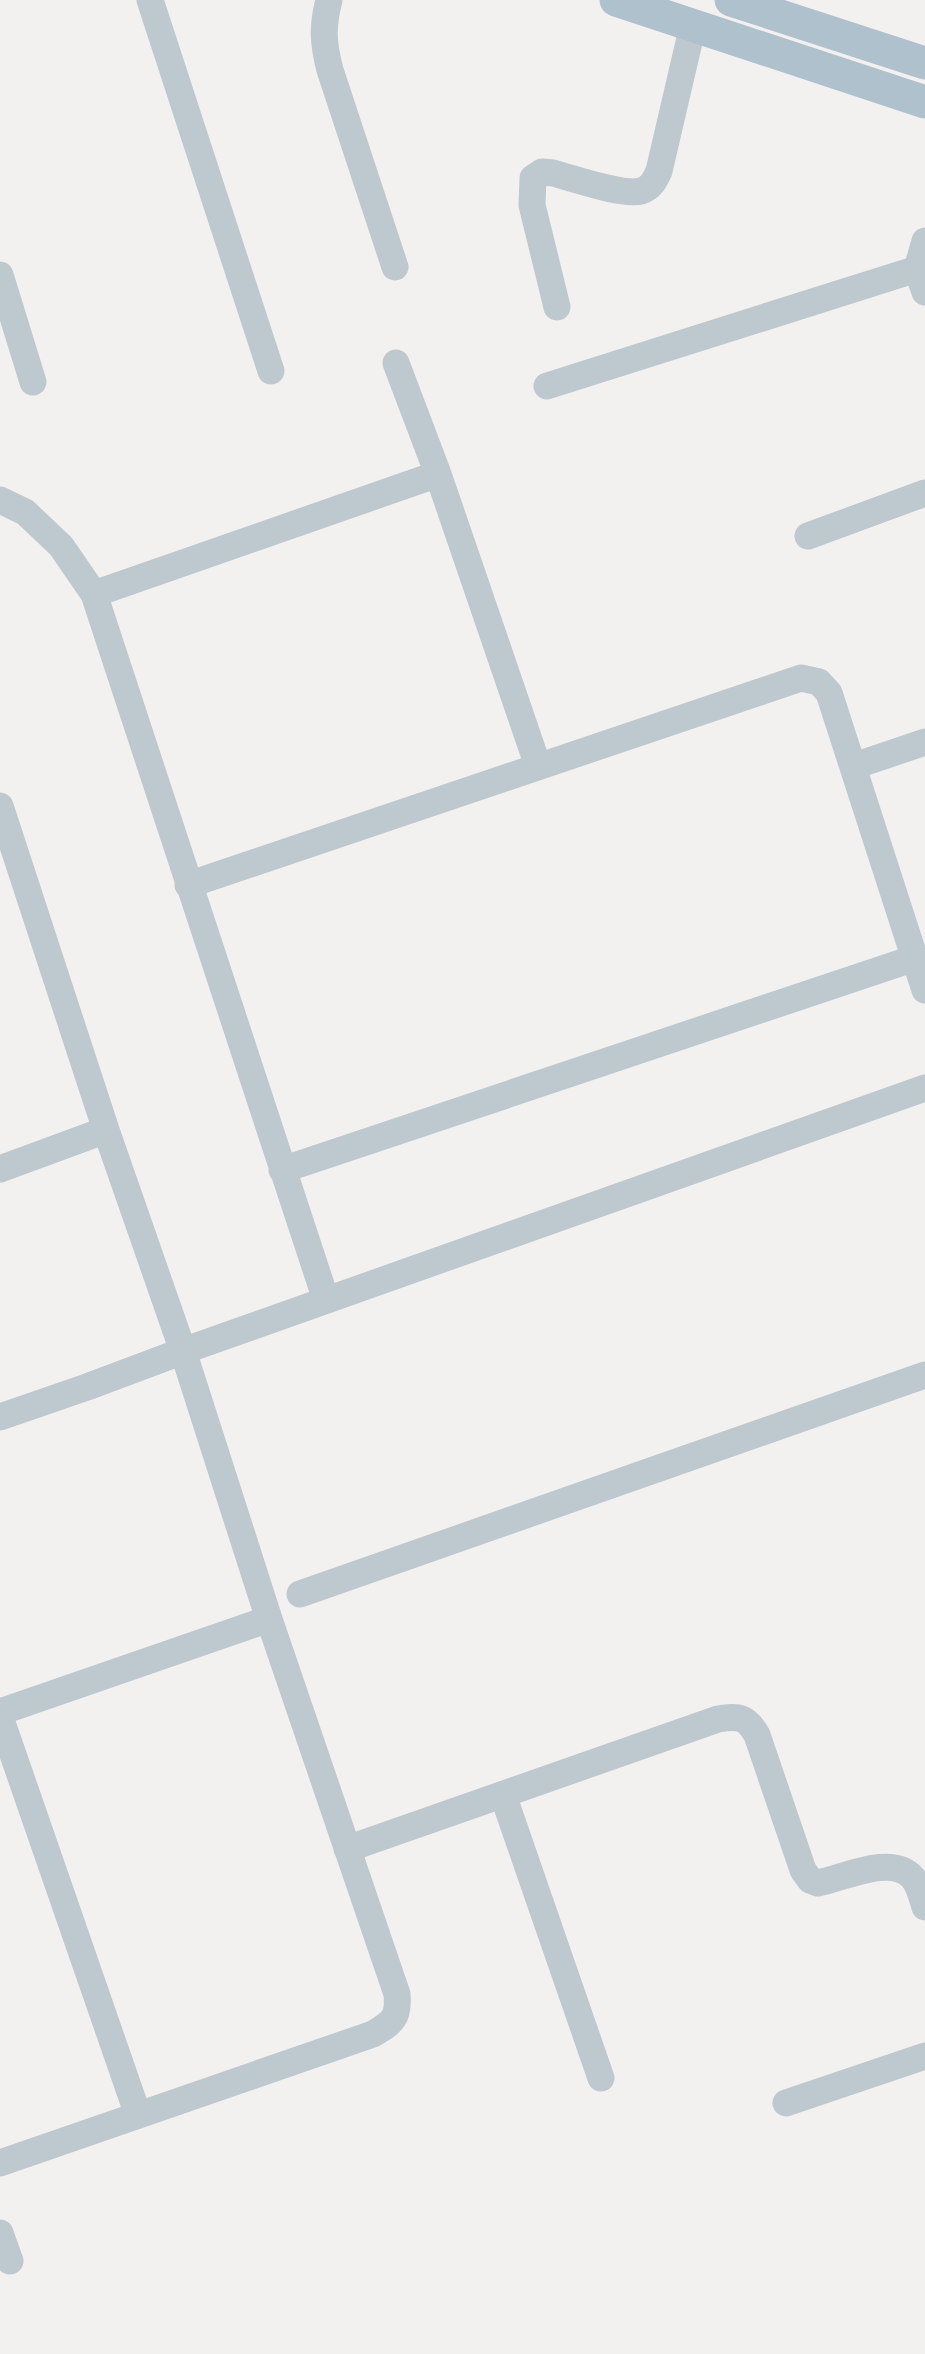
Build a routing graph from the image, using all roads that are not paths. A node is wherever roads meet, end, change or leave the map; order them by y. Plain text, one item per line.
1 (150, 0) edge
2 (329, 0) edge
3 (616, 0) edge
4 (731, 0) edge
5 (693, 25) junction
6 (925, 63) edge
7 (925, 102) edge
8 (925, 240) edge
9 (395, 267) dead end
10 (0, 275) edge
11 (921, 281) edge
12 (557, 307) dead end
13 (396, 363) dead end
14 (271, 371) dead end
15 (33, 382) dead end
16 (547, 386) dead end
17 (438, 474) junction
18 (925, 493) edge
19 (0, 500) edge
20 (808, 537) dead end
21 (94, 594) junction
22 (925, 742) edge
23 (538, 766) junction
24 (854, 766) junction
25 (0, 806) edge
26 (188, 885) junction
27 (915, 958) junction
28 (925, 990) edge
29 (925, 1088) edge
30 (106, 1130) junction
31 (0, 1169) edge
32 (282, 1170) junction
33 (326, 1300) junction
34 (183, 1351) junction
35 (925, 1375) edge
36 (0, 1417) edge
37 (300, 1594) dead end
38 (269, 1619) junction
39 (0, 1713) edge
40 (0, 1718) edge
41 (503, 1795) junction
42 (347, 1850) junction
43 (925, 1907) edge
44 (925, 2056) edge
45 (601, 2079) dead end
46 (786, 2103) dead end
47 (138, 2115) junction
48 (0, 2163) edge
49 (0, 2234) edge
50 (10, 2261) dead end

1 - 14 street
2 - 9 street
3 - 5 main road
4 - 6 main road
5 - 7 main road
5 - 12 street
8 - 11 street
10 - 15 street
11 - 16 street
13 - 17 street
17 - 21 street
17 - 23 street
18 - 20 street
19 - 21 street
21 - 26 street
22 - 24 street
23 - 24 street
23 - 26 street
24 - 27 street
25 - 30 street
26 - 32 street
27 - 28 street
27 - 32 street
29 - 33 street
30 - 31 street
30 - 34 street
32 - 33 street
33 - 34 street
34 - 36 street
34 - 38 street
35 - 37 street
38 - 39 street
38 - 42 street
40 - 47 street
41 - 42 street
41 - 43 street
41 - 45 street
42 - 47 street
44 - 46 street
47 - 48 street
49 - 50 street

